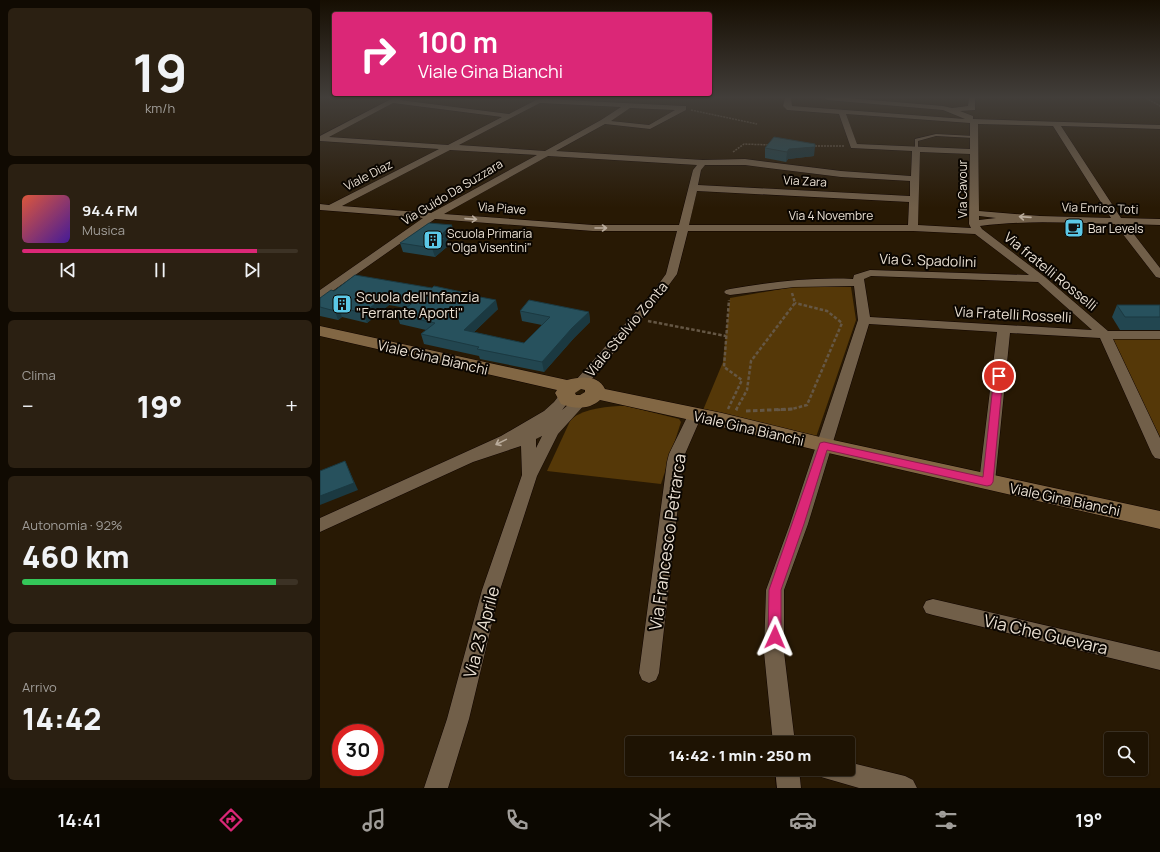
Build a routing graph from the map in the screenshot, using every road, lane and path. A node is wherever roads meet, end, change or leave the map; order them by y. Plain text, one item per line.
1 (472, 135) edge
2 (580, 135) edge
3 (850, 135) edge
4 (933, 135) edge
5 (946, 135) edge
6 (1063, 135) edge
7 (974, 137) joint
8 (320, 139) edge
9 (775, 145) edge
10 (805, 145) edge
11 (854, 146) junction
12 (448, 147) junction
13 (916, 149) junction
14 (973, 152) junction
15 (546, 153) junction
16 (719, 162) junction
17 (703, 163) junction
18 (916, 179) junction
19 (694, 188) junction
20 (915, 199) junction
21 (325, 208) edge
22 (974, 213) junction
23 (432, 216) junction
24 (1040, 218) junction
25 (1118, 221) junction
26 (1160, 222) edge
27 (976, 227) junction
28 (683, 228) junction
29 (913, 228) junction
30 (1160, 275) edge
31 (1041, 279) junction
32 (858, 283) junction
33 (788, 284) junction
34 (730, 292) joint
35 (320, 295) edge
36 (795, 303) junction
37 (636, 319) junction
38 (864, 320) junction
39 (1004, 329) junction
40 (320, 331) edge
41 (1105, 334) junction
42 (1160, 335) edge
43 (726, 336) junction
44 (578, 392) junction
45 (695, 415) junction
46 (546, 416) junction
47 (566, 416) junction
48 (722, 420) junction
49 (528, 436) junction
50 (824, 446) junction
51 (1160, 454) edge
52 (468, 458) junction
53 (529, 476) junction
54 (987, 482) junction
55 (1160, 520) edge
56 (320, 524) edge
57 (933, 607) dead end
58 (1160, 661) edge
59 (649, 673) dead end
60 (783, 736) edge
61 (788, 776) edge
62 (855, 776) edge
63 (436, 788) edge
64 (789, 788) edge
65 (905, 788) edge

1 - 12 street, Viale Diaz
2 - 15 street, Via Guido Da Suzzara
3 - 11 street
4 - 13 lane
5 - 7 lane
6 - 25 street
7 - 14 street, Via Cavour
8 - 12 street
9 - 16 path
10 - 11 path
11 - 13 street
12 - 15 street
12 - 21 street, Viale Diaz
13 - 14 street
13 - 18 street
14 - 22 street, Via Cavour
15 - 17 street
15 - 23 street, Via Guido Da Suzzara
16 - 17 street
16 - 18 street
17 - 19 street, Viale Stelvio Zonta
18 - 20 street
19 - 20 street, Via Zara
19 - 28 street, Viale Stelvio Zonta
20 - 29 street
21 - 23 street, Via Piave
24 -> 22 street, Via Enrico Toti
22 - 27 street, Via Cavour
23 -> 28 street, Via Piave
23 - 35 street, Via Guido Da Suzzara
24 - 25 street, Via Enrico Toti
24 - 27 street, Via Enrico Toti
25 - 26 street, Via Enrico Toti
25 - 30 street
27 - 29 street, Via 4 Novembre
27 - 31 street, Via fratelli Rosselli
28 - 29 street, Via 4 Novembre
28 - 37 street, Viale Stelvio Zonta
31 - 32 street, Via G. Spadolini
31 - 41 street, Via fratelli Rosselli
32 - 33 street
32 - 38 street
33 - 34 street
33 - 36 path
34 - 43 path
36 - 36 path
37 - 43 path
37 - 44 street, Viale Stelvio Zonta
38 - 39 street, Via Fratelli Rosselli
38 - 50 street
39 - 41 street, Via Fratelli Rosselli
39 - 54 street
40 - 44 street, Viale Gina Bianchi
41 - 42 street, Via Fratelli Rosselli
41 - 51 street
43 - 48 path
44 - 45 street, Viale Gina Bianchi
44 - 46 street, Viale Stelvio Zonta
44 - 47 street, Viale Stelvio Zonta
45 - 48 street, Viale Gina Bianchi
45 - 59 street, Via Francesco Petrarca
46 - 49 street
46 -> 52 street, Viale Stelvio Zonta
47 - 49 street, Viale Stelvio Zonta
47 - 53 street
48 - 50 street, Viale Gina Bianchi
49 - 52 street, Viale Stelvio Zonta
49 - 53 street
50 - 54 street, Viale Gina Bianchi
50 - 60 street
52 - 56 street, Viale Stelvio Zonta
53 - 63 street, Via 23 Aprile
54 - 55 street, Viale Gina Bianchi
57 - 58 street, Via Che Guevara
61 - 64 street
62 - 65 street

